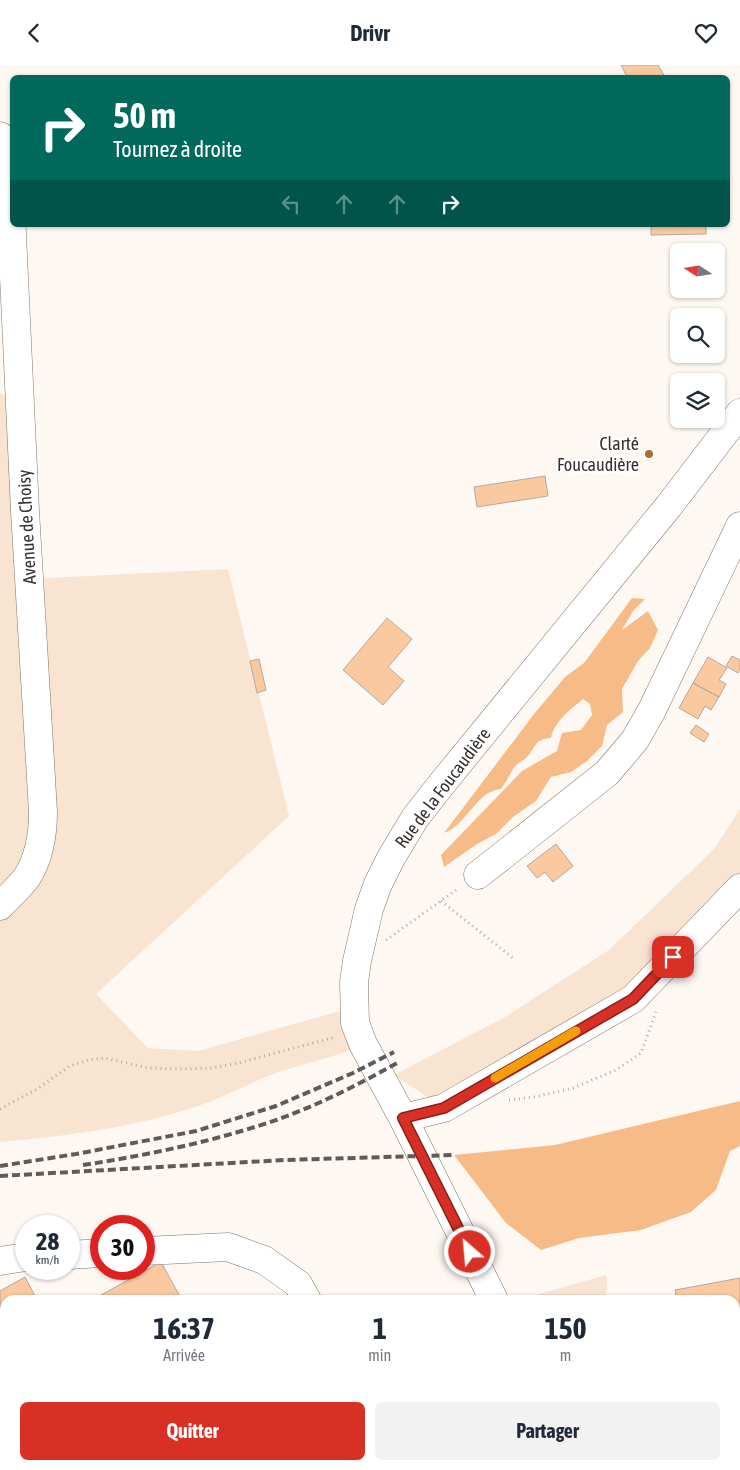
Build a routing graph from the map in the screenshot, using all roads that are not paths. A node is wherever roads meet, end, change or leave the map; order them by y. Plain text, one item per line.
1 (0, 136) edge
2 (10, 192) edge
3 (12, 227) edge
4 (740, 413) edge
5 (740, 526) edge
6 (478, 875) road end
7 (740, 888) edge
8 (0, 905) edge
9 (403, 1118) junction
10 (155, 1250) edge
11 (15, 1259) edge
12 (0, 1261) edge
13 (304, 1295) edge
14 (492, 1295) edge

1 - 2 street, Avenue de Choisy
3 - 8 street, Avenue de Choisy
4 - 9 street, Rue de la Foucaudière
5 - 6 street
7 - 9 street
9 - 14 street, Rue de la Foucaudière
10 - 13 street
11 - 12 street

